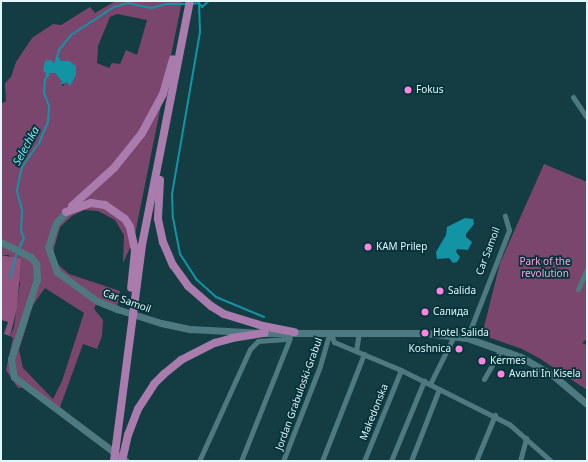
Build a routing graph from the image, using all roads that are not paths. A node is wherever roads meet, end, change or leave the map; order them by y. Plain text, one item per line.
1 (186, 1) edge
2 (190, 1) edge
3 (184, 22) junction
4 (573, 98) dead end
5 (587, 118) edge
6 (66, 212) junction
7 (505, 216) dead end
8 (1, 242) edge
9 (587, 269) edge
10 (578, 289) dead end
11 (131, 303) junction
12 (330, 332) junction
13 (359, 332) junction
14 (266, 333) junction
15 (291, 336) junction
16 (454, 336) junction
17 (467, 338) junction
18 (356, 350) junction
19 (502, 350) junction
20 (364, 354) junction
21 (401, 370) junction
22 (484, 379) dead end
23 (424, 381) junction
24 (430, 384) junction
25 (439, 389) junction
26 (587, 404) edge
27 (495, 415) junction
28 (526, 438) junction
29 (114, 461) edge
30 (122, 461) edge
31 (126, 461) edge
32 (199, 461) edge
33 (241, 461) edge
34 (283, 461) edge
35 (322, 461) edge
36 (364, 461) edge
37 (391, 461) edge
38 (411, 461) edge
39 (476, 461) edge
40 (520, 461) edge
41 (551, 461) edge

1 - 3 main road
2 - 3 main road
3 - 6 main road
3 - 11 main road
3 - 15 main road
4 - 5 street
6 - 11 main road
6 - 14 street, Car Samoil
7 - 17 street, Car Samoil
8 - 31 street
9 - 10 street
11 - 29 main road
12 - 13 street
12 - 15 street
12 - 18 street
12 - 34 street, Jordan Grabuloski-Grabul
13 - 16 street
13 - 18 street
14 - 15 street, Car Samoil
14 - 30 main road
15 - 32 street
15 - 33 street
16 - 17 street
16 - 24 street
17 - 19 street
18 - 20 street
19 - 22 street
19 - 26 street
20 - 21 street
20 - 35 street
21 - 23 street
21 - 36 street, Makedonska
23 - 24 street
23 - 37 street
24 - 25 street
25 - 27 street
25 - 38 street
27 - 28 street
27 - 39 street
28 - 40 street
28 - 41 street

